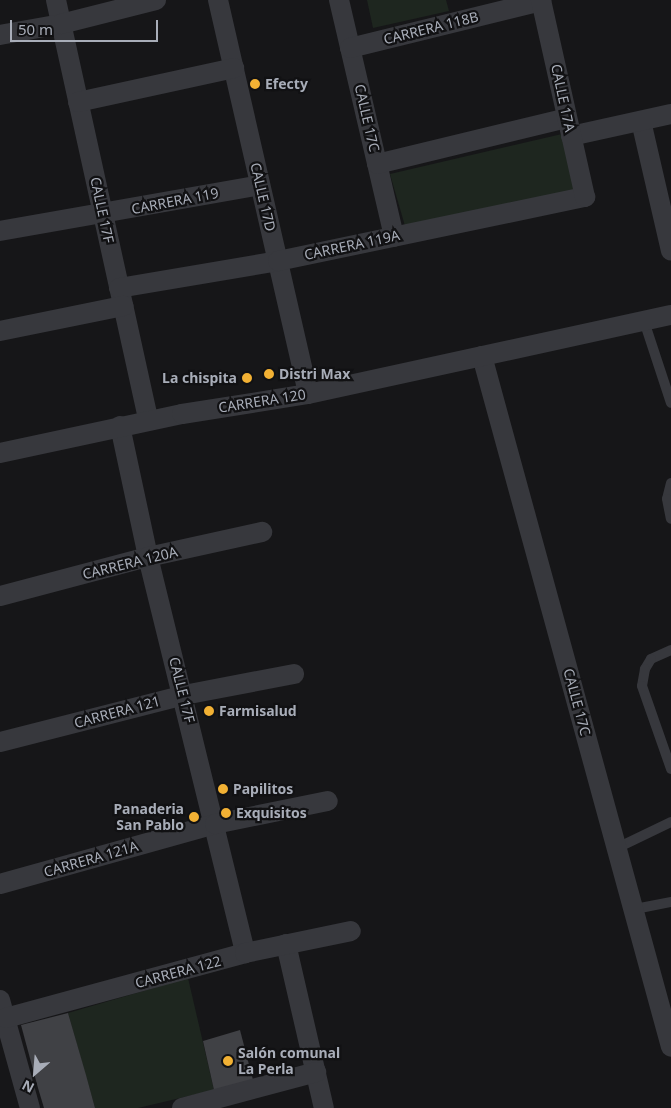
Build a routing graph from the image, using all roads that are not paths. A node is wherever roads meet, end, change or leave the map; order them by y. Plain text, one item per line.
1 (56, 0) edge
2 (156, 0) edge
3 (218, 0) edge
4 (339, 0) edge
5 (541, 1) edge
6 (62, 24) junction
7 (0, 35) edge
8 (350, 48) junction
9 (234, 68) junction
10 (78, 102) junction
11 (671, 114) edge
12 (641, 121) junction
13 (569, 127) junction
14 (377, 164) junction
15 (260, 185) junction
16 (584, 197) joint
17 (103, 214) junction
18 (0, 231) edge
19 (394, 237) junction
20 (671, 251) edge
21 (278, 261) junction
22 (121, 297) junction
23 (662, 320) edge
24 (0, 331) edge
25 (482, 356) junction
26 (308, 394) junction
27 (671, 403) edge
28 (148, 420) junction
29 (120, 426) junction
30 (0, 453) edge
31 (671, 483) edge
32 (671, 520) edge
33 (262, 532) dead end
34 (148, 557) junction
35 (0, 596) edge
36 (671, 650) edge
37 (294, 674) dead end
38 (184, 695) junction
39 (0, 742) edge
40 (671, 769) edge
41 (328, 801) dead end
42 (671, 822) edge
43 (216, 824) junction
44 (617, 848) junction
45 (0, 884) edge
46 (671, 902) edge
47 (635, 910) junction
48 (351, 931) dead end
49 (286, 944) junction
50 (245, 954) junction
51 (3, 1009) edge
52 (671, 1047) edge
53 (316, 1072) junction
54 (30, 1108) edge
55 (182, 1108) edge
56 (324, 1108) edge

1 - 6 street, CALLE 17F
2 - 6 street
3 - 9 street, CALLE 17D
4 - 8 street, CALLE 17C
5 - 8 street, CARRERA 118B
5 - 13 street, CALLE 17A
6 - 7 street
6 - 10 street, CALLE 17F
8 - 14 street, CALLE 17C
9 - 10 street
9 - 15 street, CALLE 17D
10 - 17 street, CALLE 17F
11 - 12 street
12 - 13 street
12 - 20 street
13 - 14 street
13 - 16 street, CALLE 17A
14 - 19 street, CALLE 17C
15 - 17 street, CARRERA 119
15 - 21 street, CALLE 17D
16 - 19 street, CARRERA 119A
17 - 18 street, CARRERA 119
17 - 22 street, CALLE 17F
19 - 21 street, CARRERA 119A
21 - 22 street, CARRERA 119A
21 - 26 street, CALLE 17D
22 - 24 street, CARRERA 119A
22 - 28 street, CALLE 17F
23 - 25 street, CARRERA 120
23 - 27 lane
25 - 26 street, CARRERA 120
25 - 44 street, CALLE 17C
26 - 28 street, CARRERA 120
28 - 29 street, CARRERA 120
29 - 30 street, CARRERA 120
29 - 34 street, CALLE 17F
31 - 32 lane
33 - 34 street, CARRERA 120A
34 - 35 street, CARRERA 120A
34 - 38 street, CALLE 17F
36 - 40 lane
37 - 38 street, CARRERA 121
38 - 39 street, CARRERA 121
38 - 43 street, CALLE 17F
41 - 43 street, CARRERA 121A
42 - 44 lane
43 - 45 street, CARRERA 121A
43 - 50 street, CALLE 17F
44 - 47 street, CALLE 17C
46 - 47 lane
47 - 52 street, CALLE 17C
48 - 49 street, CARRERA 122
49 - 50 street, CARRERA 122
49 - 53 street
50 - 51 street, CARRERA 122
51 - 54 street
53 - 55 street
53 - 56 street

